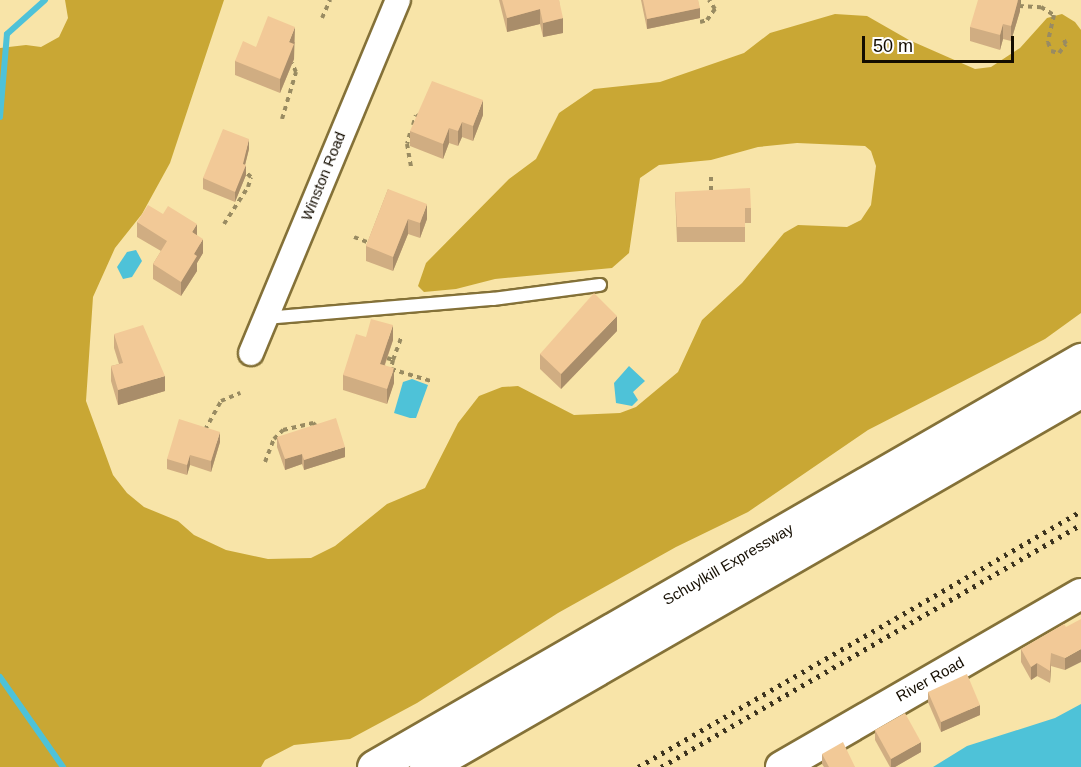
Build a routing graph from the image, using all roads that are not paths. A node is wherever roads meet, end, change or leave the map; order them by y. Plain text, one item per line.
1 (398, 0) edge
2 (600, 285) dead end
3 (265, 318) junction
4 (251, 353) dead end
5 (1081, 360) edge
6 (1081, 390) edge
7 (1081, 594) edge
8 (374, 767) edge
9 (426, 767) edge
10 (781, 767) edge

1 - 3 street, Winston Road
2 - 3 lane
3 - 4 street, Winston Road
5 - 8 highway, Schuylkill Expressway
6 - 9 highway, Schuylkill Expressway
7 - 10 street, River Road

